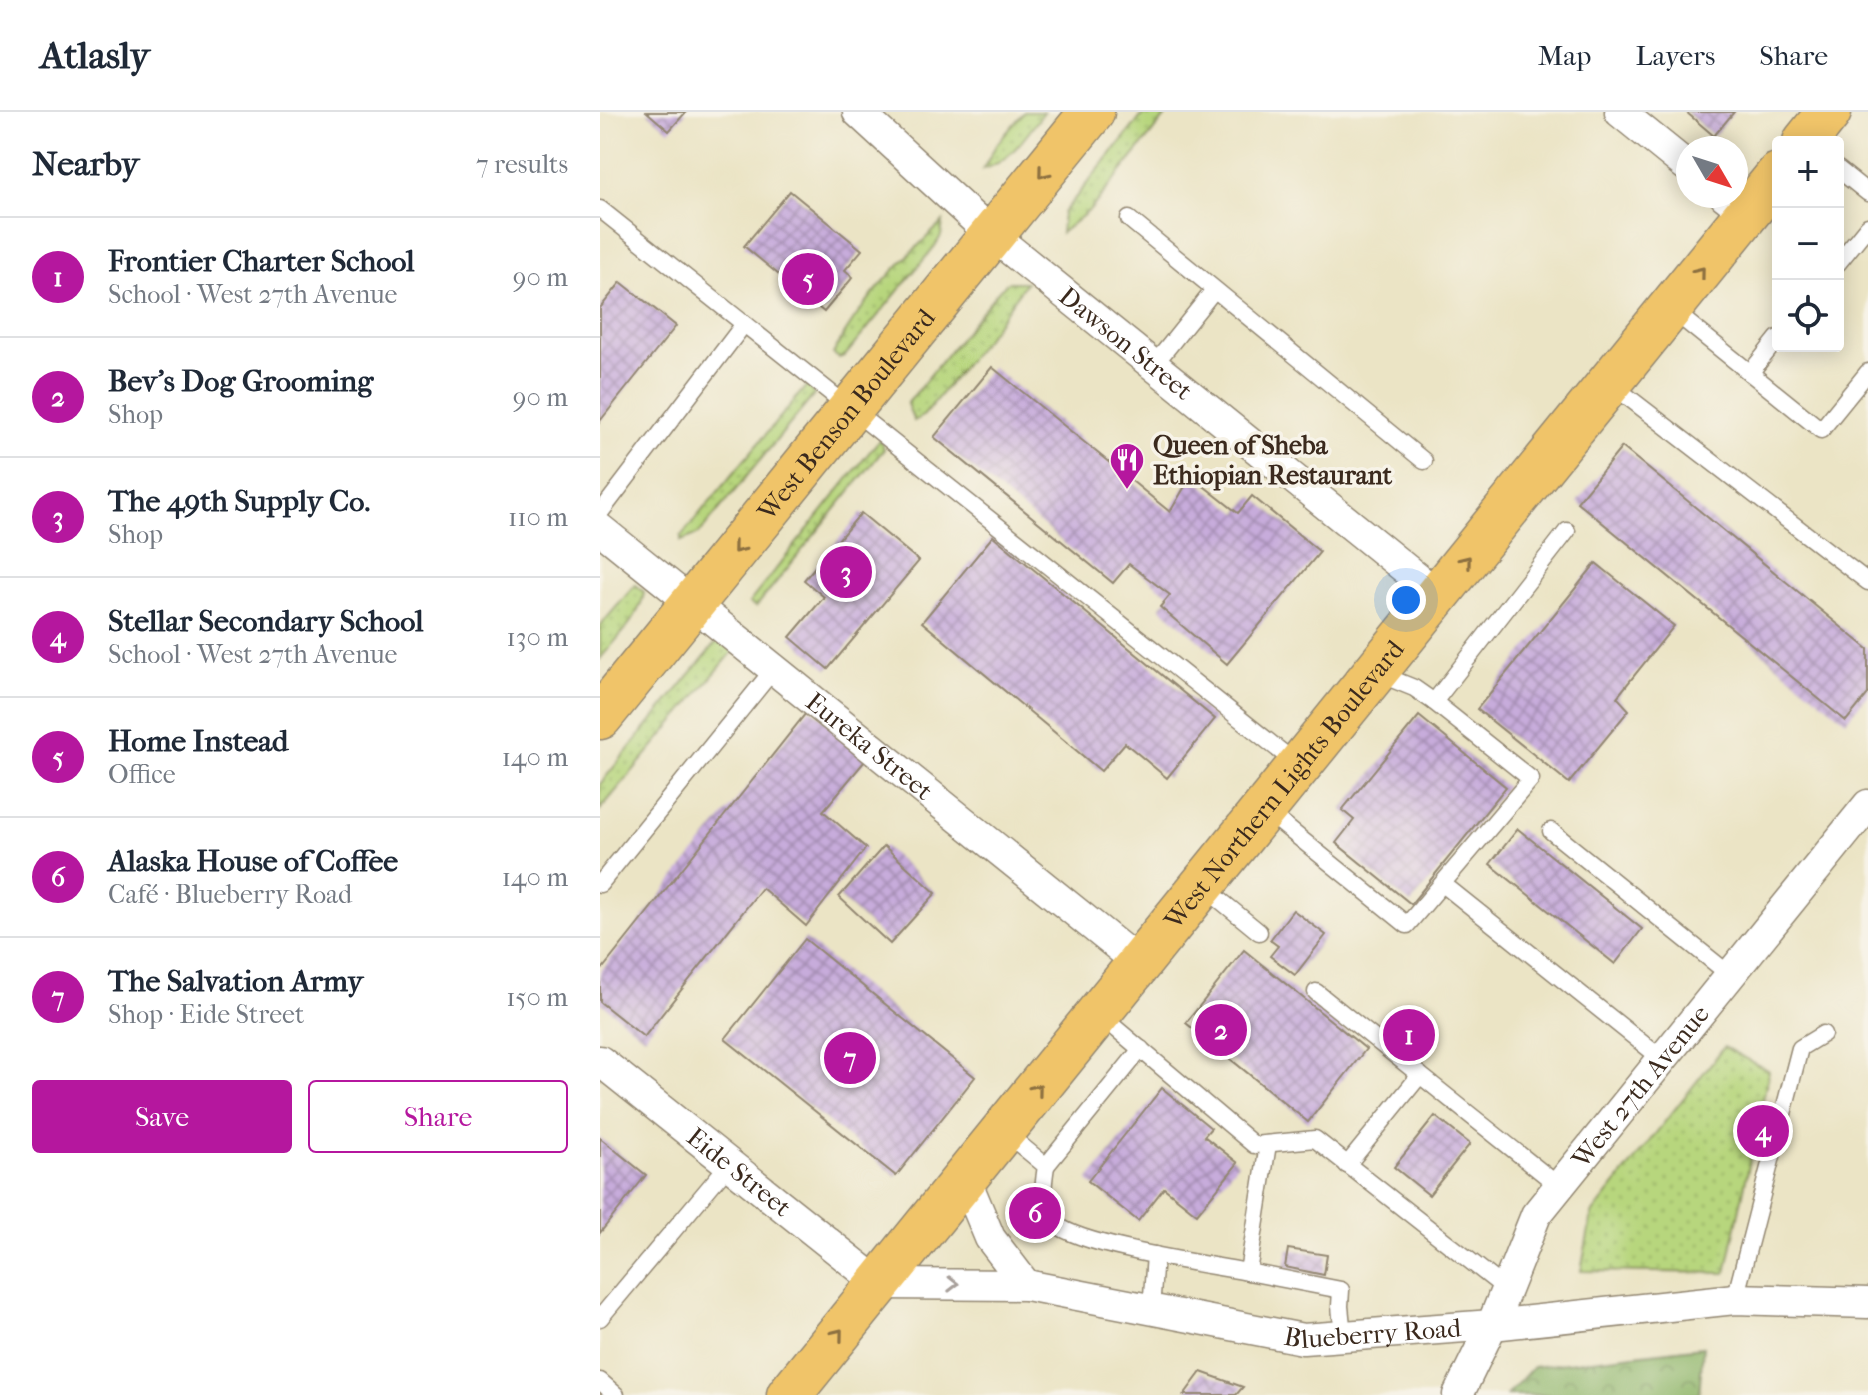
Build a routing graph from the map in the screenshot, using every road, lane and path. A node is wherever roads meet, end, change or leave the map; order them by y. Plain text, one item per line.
1 (858, 112) edge
2 (1092, 112) edge
3 (1620, 112) edge
4 (1829, 112) edge
5 (1810, 136) edge
6 (1676, 157) edge
7 (1844, 174) edge
8 (1772, 179) edge
9 (1868, 193) edge
10 (1748, 196) edge
11 (1734, 208) edge
12 (600, 209) edge
13 (1129, 219) dead end
14 (1868, 226) edge
15 (992, 235) junction
16 (1844, 256) edge
17 (1214, 290) junction
18 (1670, 308) junction
19 (744, 324) junction
20 (1772, 346) edge
21 (1153, 366) junction
22 (1868, 372) edge
23 (1750, 373) junction
24 (1610, 383) junction
25 (850, 409) junction
26 (1424, 461) dead end
27 (600, 513) edge
28 (600, 529) edge
29 (1567, 531) dead end
30 (1868, 582) edge
31 (1438, 595) junction
32 (693, 603) junction
33 (773, 670) junction
34 (1375, 672) junction
35 (1434, 702) junction
36 (600, 717) edge
37 (1299, 766) junction
38 (1868, 805) edge
39 (1264, 810) junction
40 (1551, 831) dead end
41 (600, 884) edge
42 (1443, 884) junction
43 (1202, 886) junction
44 (1259, 932) dead end
45 (1139, 963) junction
46 (1730, 975) junction
47 (1316, 992) dead end
48 (1098, 1014) junction
49 (1823, 1034) dead end
50 (1141, 1049) junction
51 (1662, 1059) junction
52 (600, 1061) edge
53 (1420, 1075) junction
54 (1004, 1130) junction
55 (1268, 1144) junction
56 (729, 1164) junction
57 (1347, 1165) junction
58 (1046, 1166) junction
59 (965, 1178) junction
60 (1559, 1186) junction
61 (1155, 1255) junction
62 (1248, 1272) junction
63 (880, 1284) junction
64 (1026, 1285) junction
65 (1506, 1289) junction
66 (1735, 1299) junction
67 (1868, 1303) edge
68 (1151, 1309) junction
69 (600, 1318) edge
70 (1492, 1325) junction
71 (1343, 1336) junction
72 (600, 1381) edge
73 (616, 1395) edge
74 (789, 1395) edge
75 (1458, 1395) edge

1 - 15 street, Dawson Street
2 -> 15 main road, West Benson Boulevard
3 - 6 street
4 - 5 main road
7 - 9 lane
8 - 10 main road, West Northern Lights Boulevard
18 -> 11 main road, West Northern Lights Boulevard
12 - 19 lane
13 - 17 lane
14 - 16 lane
15 - 21 street, Dawson Street
15 - 25 main road, West Benson Boulevard
17 - 21 lane
17 - 26 lane
18 - 23 lane
18 - 24 main road, West Northern Lights Boulevard
19 - 25 lane
19 - 27 lane
20 - 23 lane
21 - 31 street, Dawson Street
22 - 23 lane
24 - 30 lane
31 -> 24 main road, West Northern Lights Boulevard
25 -> 32 main road, West Benson Boulevard
25 - 37 lane
28 - 32 street, Eureka Street
29 - 35 lane
31 - 34 main road, West Northern Lights Boulevard
32 - 33 street, Eureka Street
32 - 36 main road, West Benson Boulevard
33 - 41 lane
33 - 45 street, Eureka Street
34 - 35 lane
34 - 37 main road, West Northern Lights Boulevard
35 - 42 lane
37 - 39 main road, West Northern Lights Boulevard
38 - 46 street, West 27th Avenue
39 - 42 lane
39 - 43 main road, West Northern Lights Boulevard
40 - 46 lane
42 - 51 lane
43 - 44 lane
43 - 45 main road, West Northern Lights Boulevard
45 - 48 main road, West Northern Lights Boulevard
46 - 51 street, West 27th Avenue
47 - 53 lane
48 - 50 lane
54 -> 48 main road, West Northern Lights Boulevard
49 - 66 lane
50 - 55 lane
50 - 58 lane
51 - 60 street, West 27th Avenue
52 - 56 street, Eide Street
53 - 57 lane
53 - 60 lane
54 - 58 lane
54 - 59 main road, West Northern Lights Boulevard
55 - 57 lane
55 - 62 lane
56 - 63 street, Eide Street
56 - 69 lane
57 - 65 lane
58 - 61 lane
59 - 63 main road, West Northern Lights Boulevard
59 - 64 street
60 - 65 street, West 27th Avenue
61 - 62 lane
61 - 68 lane
62 - 71 lane
63 -> 64 street, Blueberry Road
74 -> 63 main road, West Northern Lights Boulevard
64 - 68 street, Blueberry Road
65 - 70 street, West 27th Avenue
66 - 67 street, Blueberry Road
66 - 70 street, Blueberry Road
68 - 71 street, Blueberry Road
70 - 71 street, Blueberry Road
70 - 75 street, West 27th Avenue
72 - 73 lane

